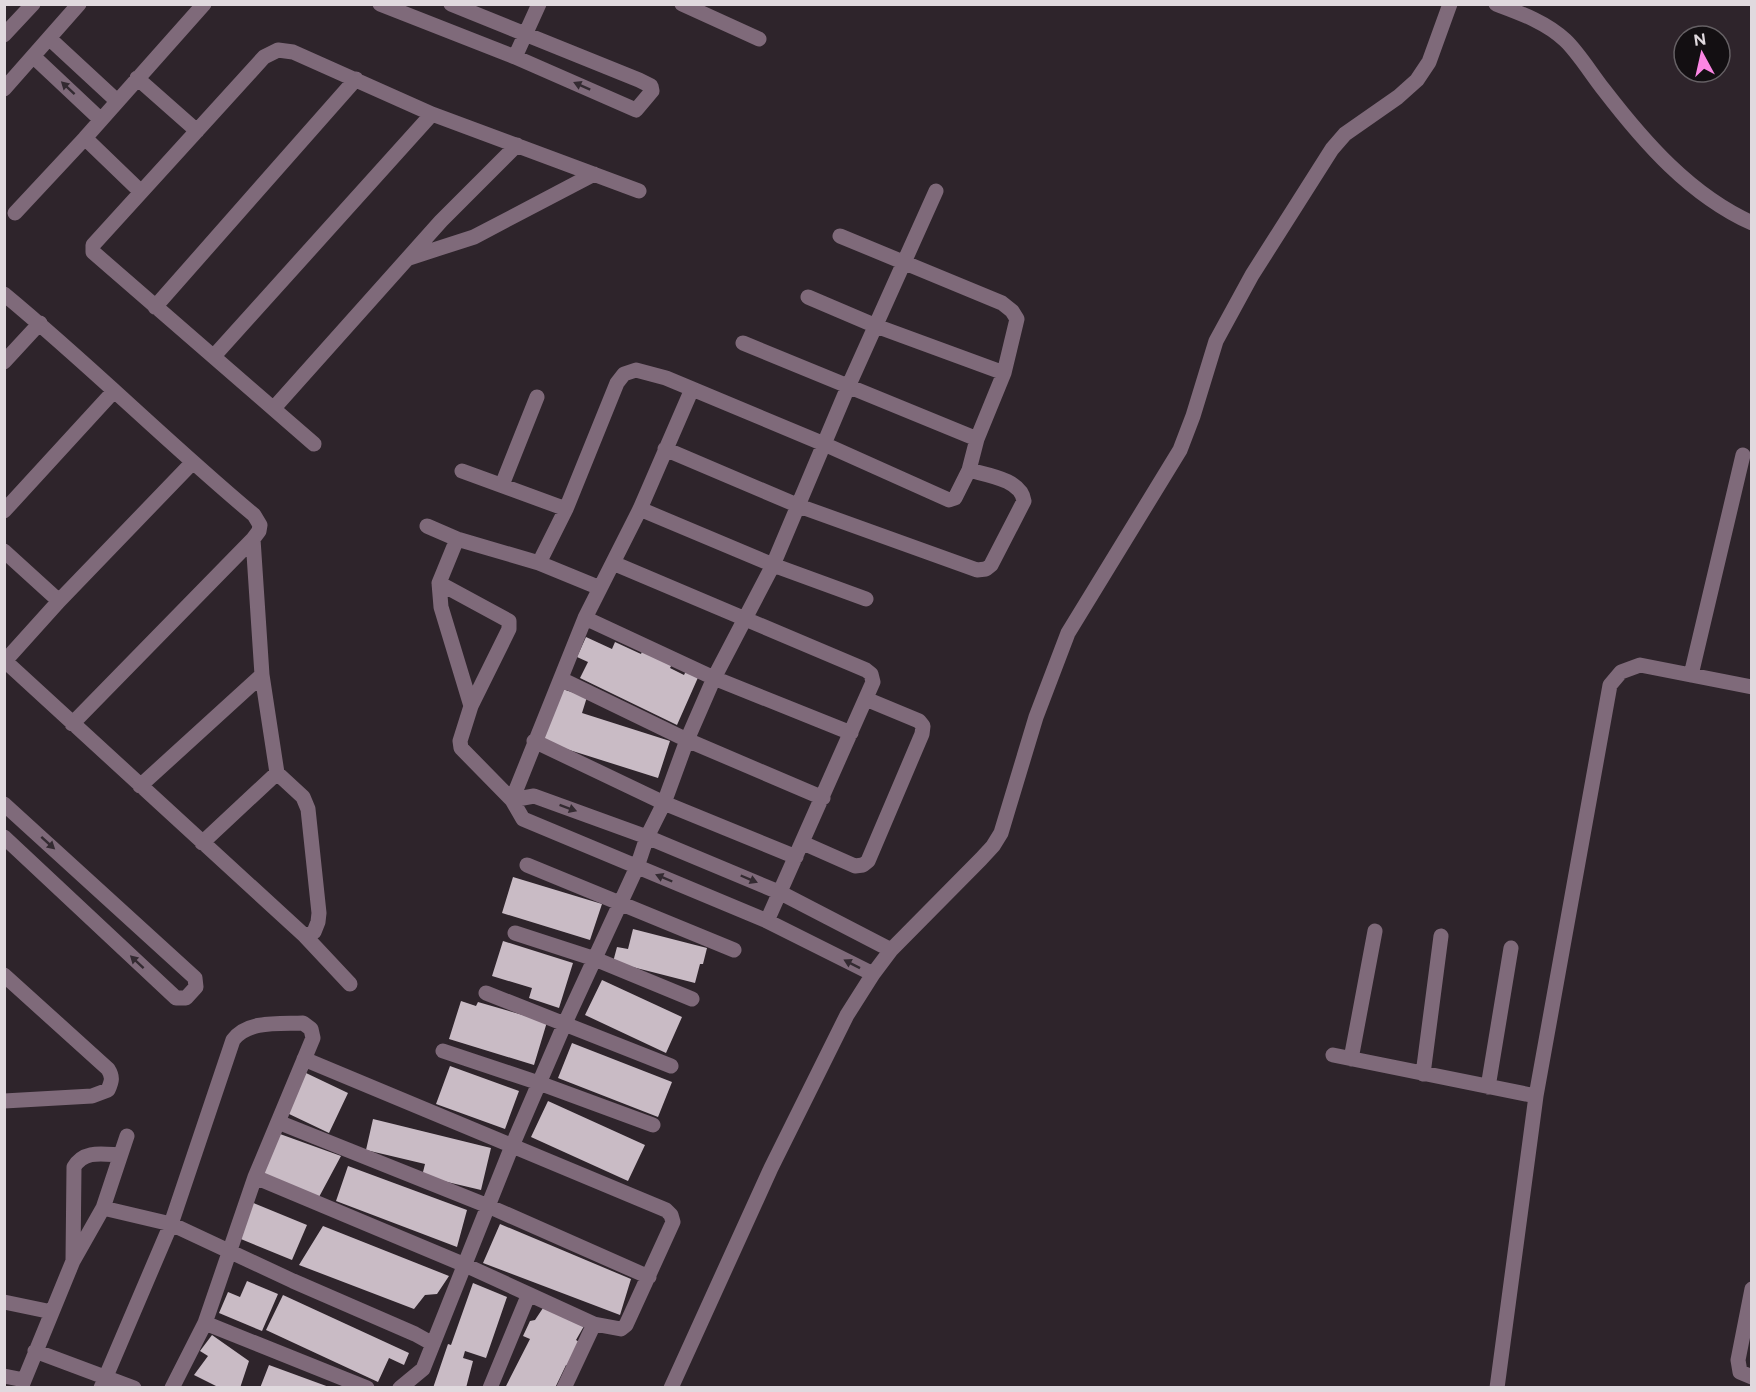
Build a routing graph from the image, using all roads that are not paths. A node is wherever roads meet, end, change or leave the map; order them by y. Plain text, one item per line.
1 (33, 4) edge
2 (79, 4) edge
3 (204, 4) edge
4 (380, 4) edge
5 (451, 4) edge
6 (539, 4) edge
7 (682, 4) edge
8 (1450, 4) edge
9 (1496, 4) edge
10 (525, 34) junction
11 (4, 35) edge
12 (50, 39) junction
13 (759, 39) dead end
14 (34, 57) junction
15 (515, 57) junction
16 (137, 78) junction
17 (356, 79) junction
18 (4, 89) edge
19 (117, 101) junction
20 (432, 114) junction
21 (101, 120) junction
22 (197, 131) junction
23 (85, 138) junction
24 (517, 145) junction
25 (594, 174) junction
26 (639, 191) dead end
27 (936, 191) dead end
28 (141, 192) junction
29 (15, 213) dead end
30 (1752, 223) edge
31 (840, 236) dead end
32 (409, 258) junction
33 (903, 263) junction
34 (4, 294) edge
35 (808, 297) dead end
36 (155, 307) junction
37 (40, 323) junction
38 (876, 326) junction
39 (743, 343) dead end
40 (214, 356) junction
41 (4, 362) edge
42 (1004, 373) junction
43 (848, 387) junction
44 (692, 389) junction
45 (114, 391) junction
46 (537, 397) dead end
47 (274, 408) junction
48 (977, 439) junction
49 (314, 444) dead end
50 (824, 444) junction
51 (665, 449) junction
52 (1743, 455) dead end
53 (192, 463) junction
54 (969, 470) junction
55 (462, 471) dead end
56 (502, 485) junction
57 (799, 506) junction
58 (566, 509) junction
59 (640, 509) junction
60 (4, 511) edge
61 (427, 526) dead end
62 (253, 539) junction
63 (457, 539) junction
64 (4, 551) edge
65 (539, 563) junction
66 (613, 563) junction
67 (773, 565) junction
68 (439, 583) junction
69 (600, 588) junction
70 (866, 599) dead end
71 (59, 601) junction
72 (585, 618) junction
73 (744, 618) junction
74 (5, 661) edge
75 (262, 675) junction
76 (1690, 675) junction
77 (714, 678) junction
78 (561, 679) junction
79 (1752, 687) edge
80 (866, 699) junction
81 (471, 706) junction
82 (72, 724) junction
83 (851, 733) junction
84 (687, 740) junction
85 (534, 741) junction
86 (277, 772) junction
87 (140, 786) junction
88 (823, 798) junction
89 (512, 800) junction
90 (664, 803) junction
91 (4, 804) edge
92 (4, 837) edge
93 (648, 837) junction
94 (202, 843) junction
95 (800, 850) junction
96 (527, 865) dead end
97 (637, 867) junction
98 (781, 893) junction
99 (621, 902) junction
100 (767, 921) junction
101 (1375, 931) dead end
102 (515, 933) dead end
103 (305, 936) junction
104 (1441, 936) dead end
105 (1511, 948) dead end
106 (734, 950) dead end
107 (891, 950) junction
108 (595, 959) junction
109 (873, 974) junction
110 (4, 975) edge
111 (350, 984) dead end
112 (486, 993) dead end
113 (692, 999) dead end
114 (565, 1023) junction
115 (443, 1051) dead end
116 (1333, 1055) dead end
117 (304, 1059) junction
118 (1351, 1059) junction
119 (671, 1066) dead end
120 (1423, 1074) junction
121 (539, 1083) junction
122 (1488, 1087) junction
123 (1536, 1096) junction
124 (4, 1101) edge
125 (278, 1122) junction
126 (653, 1125) dead end
127 (127, 1136) dead end
128 (512, 1146) junction
129 (120, 1155) junction
130 (255, 1178) junction
131 (488, 1206) junction
132 (103, 1208) junction
133 (171, 1224) junction
134 (228, 1250) junction
135 (73, 1261) junction
136 (465, 1265) junction
137 (649, 1278) junction
138 (1752, 1289) edge
139 (528, 1296) junction
140 (4, 1302) edge
141 (1750, 1306) edge
142 (52, 1312) junction
143 (205, 1323) junction
144 (594, 1324) junction
145 (433, 1344) junction
146 (35, 1351) junction
147 (4, 1376) edge
148 (1752, 1377) edge
149 (103, 1382) edge
150 (22, 1384) edge
151 (177, 1386) edge
152 (134, 1388) edge
153 (367, 1388) edge
154 (399, 1388) edge
155 (490, 1388) edge
156 (564, 1388) edge
157 (671, 1388) edge
158 (1497, 1388) edge

1 - 11 street
2 - 12 street
3 - 16 street
4 - 15 street
5 - 10 street
6 - 10 street
7 - 13 street
8 - 107 street
9 - 30 street
10 - 15 street
10 -> 15 street
12 - 14 street
12 - 19 street
14 - 18 street
21 -> 14 street
16 - 19 street
16 - 22 street
17 - 20 street
17 - 22 street
17 - 36 street
19 - 21 street
20 - 24 street
20 - 40 street
21 - 23 street
22 - 28 street
23 - 28 street
23 - 29 street
24 - 25 street
24 - 32 street
25 - 26 street
25 - 32 street
27 - 33 street
28 - 36 street
31 - 33 street
32 - 47 street
33 - 38 street
33 - 42 street
34 - 37 street
35 - 38 street
36 - 40 street
37 - 41 street
37 - 45 street
38 - 42 street
38 - 43 street
39 - 43 street
40 - 47 street
42 - 48 street
43 - 48 street
43 - 50 street
44 - 50 street
44 - 51 street
44 - 58 street
45 - 53 street
45 - 60 street
46 - 56 street
47 - 49 street
48 - 54 street
50 - 54 street
50 - 57 street
51 - 57 street
51 - 59 street
52 - 76 street
53 - 62 street
53 - 71 street
54 - 57 street
55 - 56 street
56 - 58 street
57 - 67 street
58 - 65 street
59 - 66 street
59 - 67 street
61 - 63 street
62 - 75 street
62 - 82 street
63 - 65 street
63 - 68 street
64 - 71 street
65 - 69 street
66 - 69 street
66 - 73 street
67 - 70 street
67 - 73 street
68 - 81 street
68 - 81 street
69 - 72 street
71 - 74 street
72 - 77 street
72 - 78 street
73 - 77 street
73 - 80 street
74 - 82 street
75 - 86 street
75 - 87 street
76 - 79 street
76 - 123 street
77 - 83 street
77 - 84 street
78 - 84 street
78 - 85 street
80 - 83 street
80 - 95 street
81 - 89 street
82 - 87 street
83 - 88 street
84 - 88 street
84 - 90 street
85 - 89 street
85 - 90 street
86 - 94 street
86 - 103 street
87 - 94 street
88 - 95 street
89 -> 93 street
89 - 97 street
90 - 93 street
90 - 95 street
91 -> 92 street
93 - 97 street
93 -> 98 street
94 - 103 street
95 - 98 street
96 - 99 street
97 - 99 street
100 -> 97 street
98 - 100 street
98 - 107 street
99 - 106 street
99 - 108 street
109 -> 100 street
101 - 118 street
102 - 108 street
103 - 111 street
104 - 120 street
105 - 122 street
107 - 109 street
108 - 113 street
108 - 114 street
109 - 157 street
110 - 124 street
112 - 114 street
114 - 119 street
114 - 121 street
115 - 121 street
116 - 118 street
117 - 125 street
117 - 128 street
117 - 133 street
118 - 120 street
120 - 122 street
121 - 126 street
121 - 128 street
122 - 123 street
123 - 158 street
125 - 130 street
125 - 131 street
127 - 129 street
128 - 131 street
128 - 137 street
129 - 132 street
129 - 135 street
130 - 134 street
130 - 136 street
131 - 136 street
131 - 137 street
132 - 133 street
132 - 135 street
133 - 134 street
133 - 149 street
134 - 143 street
134 - 145 street
135 - 142 street
136 - 139 street
136 - 145 street
137 - 144 street
138 - 141 street
139 - 144 street
139 - 155 street
140 - 142 street
141 - 148 street
142 - 146 street
143 - 151 street
143 - 153 street
144 - 156 street
145 - 154 street
146 - 149 street
146 - 150 street
147 - 150 street
149 - 152 street

